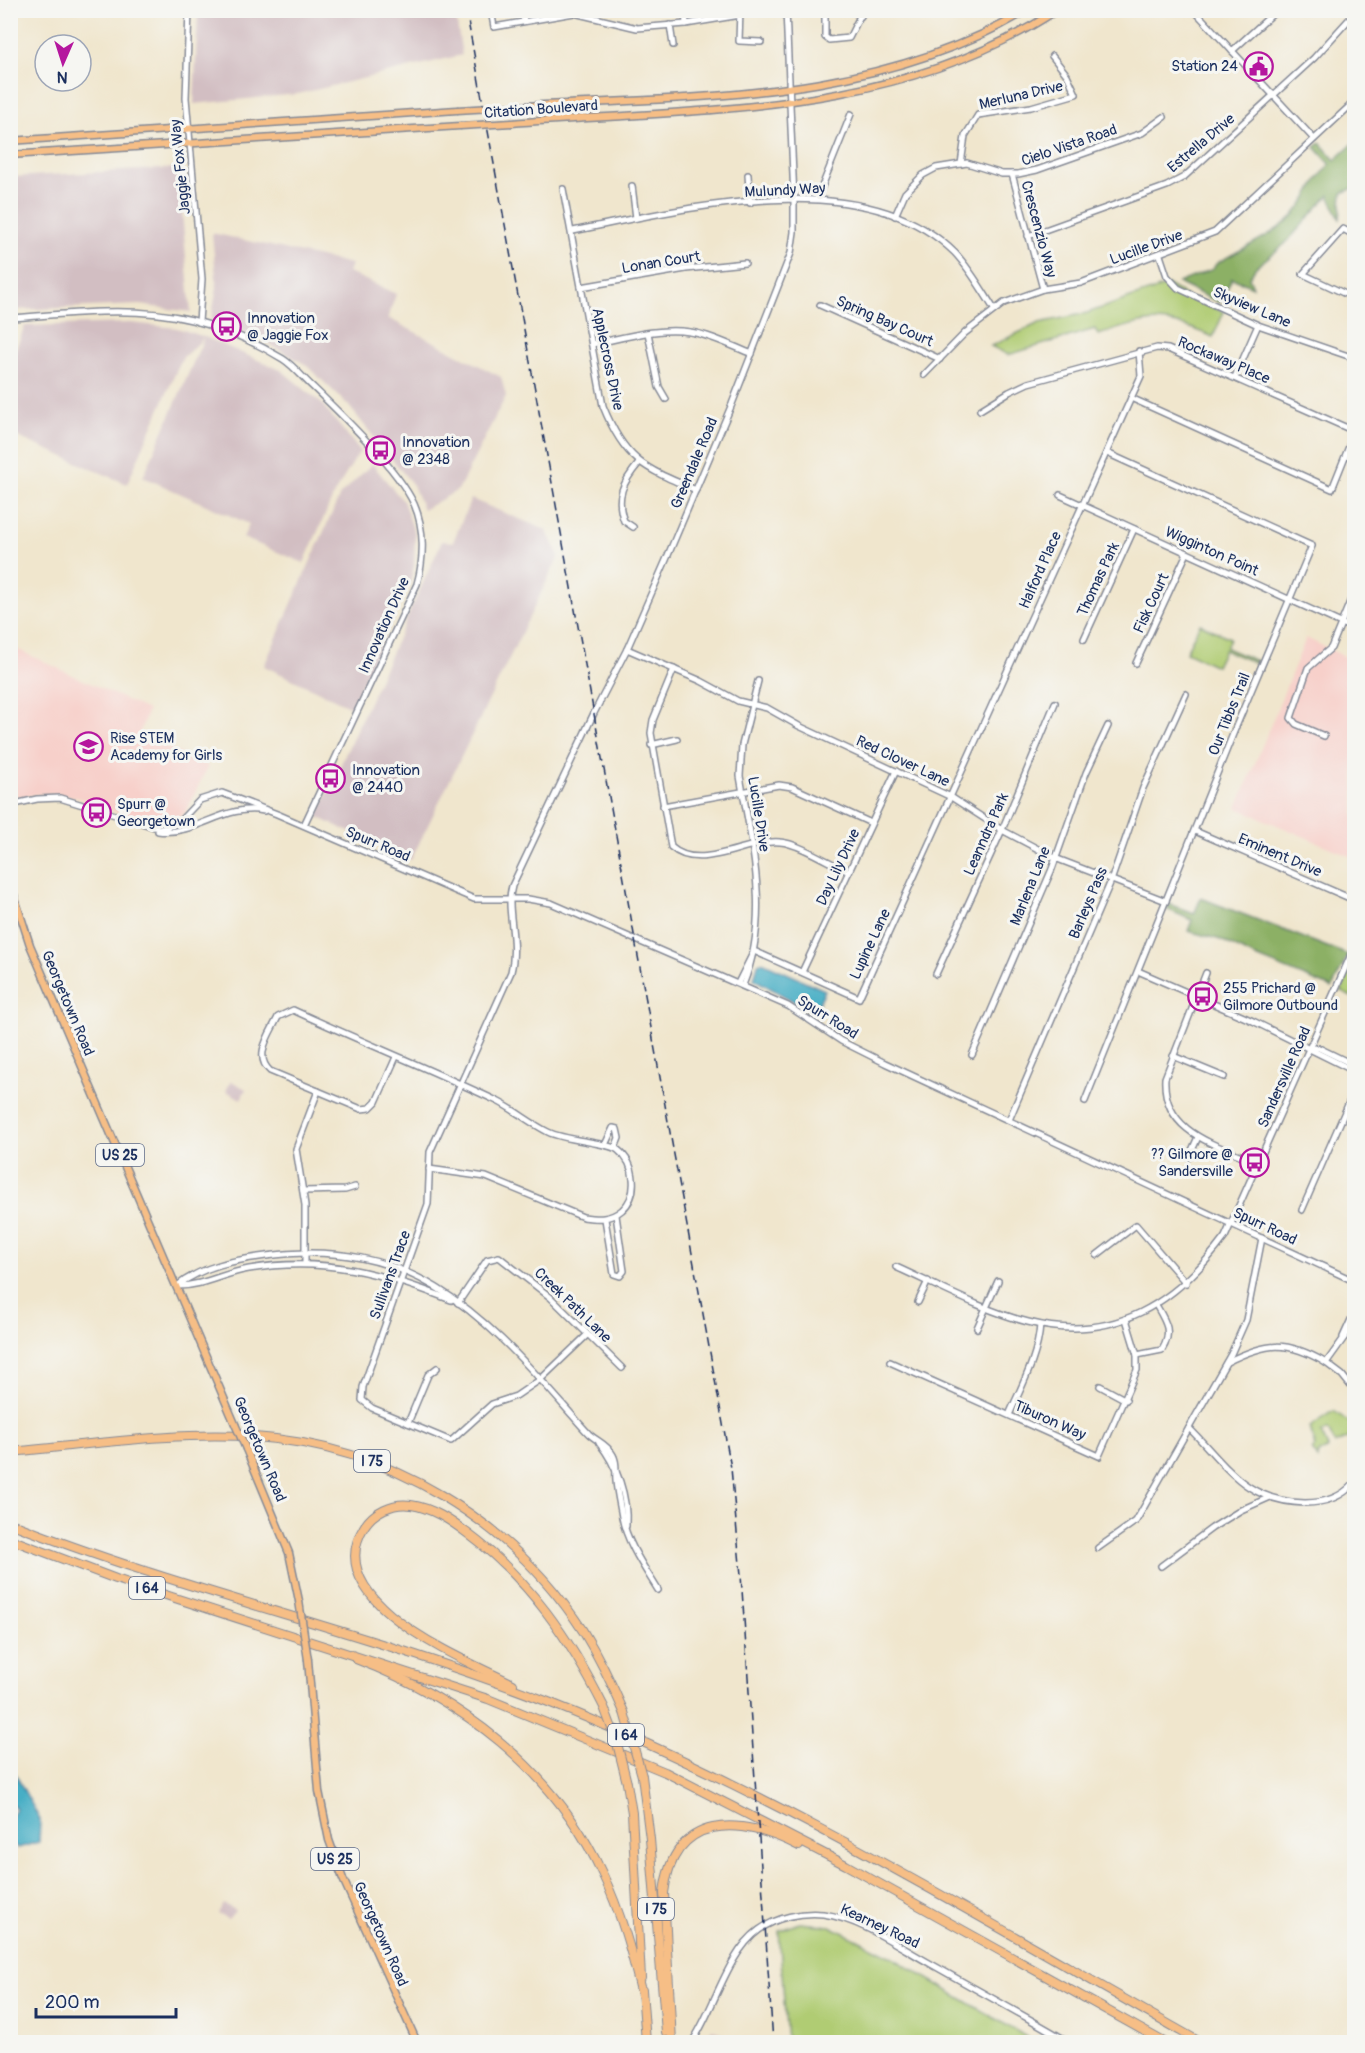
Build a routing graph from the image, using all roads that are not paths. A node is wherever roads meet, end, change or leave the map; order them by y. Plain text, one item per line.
1 (189, 10) edge
2 (491, 10) edge
3 (522, 10) edge
4 (685, 10) edge
5 (786, 10) edge
6 (825, 10) edge
7 (850, 10) edge
8 (1028, 10) edge
9 (1057, 10) edge
10 (1194, 10) edge
11 (1277, 10) edge
12 (740, 13) edge
13 (862, 13) edge
14 (549, 14) edge
15 (1354, 14) edge
16 (524, 21) junction
17 (686, 24) junction
18 (670, 25) junction
19 (760, 42) dead end
20 (673, 45) dead end
21 (1232, 51) junction
22 (1052, 56) dead end
23 (789, 89) junction
24 (1272, 96) junction
25 (1354, 102) edge
26 (790, 103) junction
27 (852, 114) dead end
28 (1164, 117) dead end
29 (188, 128) junction
30 (1314, 139) junction
31 (10, 141) edge
32 (189, 144) junction
33 (10, 155) edge
34 (961, 164) junction
35 (1012, 174) junction
36 (748, 176) dead end
37 (632, 186) dead end
38 (563, 189) dead end
39 (794, 199) junction
40 (817, 199) junction
41 (750, 203) junction
42 (895, 216) junction
43 (636, 218) junction
44 (573, 231) junction
45 (1354, 235) edge
46 (1029, 236) junction
47 (1160, 255) junction
48 (745, 263) dead end
49 (581, 287) junction
50 (1042, 290) junction
51 (1354, 298) edge
52 (820, 305) dead end
53 (994, 309) junction
54 (10, 318) edge
55 (199, 322) junction
56 (1258, 325) junction
57 (648, 333) junction
58 (592, 344) junction
59 (1139, 351) junction
60 (752, 354) junction
61 (1354, 358) edge
62 (940, 359) junction
63 (924, 375) dead end
64 (1235, 377) junction
65 (1131, 398) junction
66 (666, 399) dead end
67 (980, 410) dead end
68 (1354, 433) edge
69 (1107, 453) junction
70 (639, 463) junction
71 (696, 490) junction
72 (1060, 495) dead end
73 (1082, 505) junction
74 (633, 527) dead end
75 (1134, 529) junction
76 (1187, 553) junction
77 (1354, 592) edge
78 (1290, 600) junction
79 (1342, 623) junction
80 (1354, 629) edge
81 (1084, 639) dead end
82 (627, 649) junction
83 (1136, 663) dead end
84 (674, 669) junction
85 (758, 681) dead end
86 (1186, 694) dead end
87 (1054, 703) dead end
88 (752, 705) junction
89 (1107, 726) dead end
90 (1324, 736) dead end
91 (677, 739) dead end
92 (651, 745) junction
93 (896, 771) junction
94 (742, 792) junction
95 (951, 796) junction
96 (10, 805) edge
97 (663, 806) junction
98 (277, 814) junction
99 (135, 823) junction
100 (871, 823) junction
101 (304, 825) junction
102 (1002, 830) junction
103 (1195, 831) junction
104 (751, 847) junction
105 (1055, 858) junction
106 (849, 872) junction
107 (1111, 881) junction
108 (10, 884) edge
109 (510, 899) junction
110 (1354, 900) edge
111 (1166, 901) junction
112 (1354, 948) edge
113 (754, 951) junction
114 (1138, 970) junction
115 (802, 972) junction
116 (1206, 973) dead end
117 (936, 974) dead end
118 (741, 984) junction
119 (1198, 997) junction
120 (1309, 1048) junction
121 (972, 1055) dead end
122 (1173, 1056) junction
123 (396, 1057) junction
124 (1354, 1065) edge
125 (1354, 1071) edge
126 (1224, 1077) dead end
127 (460, 1085) junction
128 (318, 1091) junction
129 (1354, 1091) edge
130 (1085, 1101) dead end
131 (1009, 1120) junction
132 (1198, 1137) junction
133 (605, 1145) junction
134 (615, 1148) junction
135 (1189, 1156) dead end
136 (1259, 1163) junction
137 (429, 1169) junction
138 (355, 1187) dead end
139 (303, 1191) junction
140 (1302, 1210) dead end
141 (616, 1215) junction
142 (605, 1219) junction
143 (1231, 1223) junction
144 (1262, 1238) junction
145 (305, 1253) junction
146 (1097, 1255) dead end
147 (242, 1260) junction
148 (305, 1264) junction
149 (896, 1268) dead end
150 (244, 1270) junction
151 (405, 1270) junction
152 (401, 1281) junction
153 (928, 1281) junction
154 (998, 1281) dead end
155 (1354, 1281) edge
156 (1186, 1282) junction
157 (177, 1286) junction
158 (918, 1302) dead end
159 (458, 1303) junction
160 (1156, 1305) junction
161 (987, 1306) junction
162 (1354, 1312) edge
163 (1126, 1319) junction
164 (1354, 1324) edge
165 (1041, 1325) junction
166 (977, 1328) dead end
167 (587, 1335) junction
168 (1337, 1350) junction
169 (1137, 1355) junction
170 (890, 1362) dead end
171 (1226, 1362) junction
172 (1326, 1363) junction
173 (437, 1368) dead end
174 (622, 1368) dead end
175 (541, 1379) junction
176 (1100, 1386) dead end
177 (1354, 1390) edge
178 (1126, 1400) junction
179 (1009, 1415) junction
180 (408, 1423) junction
181 (1189, 1428) junction
182 (10, 1452) edge
183 (1354, 1483) edge
184 (1349, 1489) junction
185 (1354, 1493) edge
186 (1268, 1498) junction
187 (10, 1523) edge
188 (10, 1539) edge
189 (1098, 1548) dead end
190 (1161, 1566) dead end
191 (658, 1590) dead end
192 (285, 1632) junction
193 (552, 1703) junction
194 (944, 1921) junction
195 (642, 1995) junction
196 (417, 2043) edge
197 (646, 2043) edge
198 (667, 2043) edge
199 (672, 2043) edge
200 (692, 2043) edge
201 (1069, 2043) edge
202 (1164, 2043) edge
203 (1200, 2043) edge

1 - 29 street, Jaggie Fox Way
2 - 16 street
3 - 16 street
4 - 17 street
5 - 23 street, Greendale Road
6 - 13 street
7 - 13 street
8 - 23 main road, Citation Boulevard
9 - 26 main road, Citation Boulevard
10 - 21 street
11 - 21 street
12 - 17 street
12 - 19 street
14 - 16 street
14 - 18 street
15 - 24 street, Estrella Drive
17 - 18 street
18 - 20 street
21 - 24 street
22 - 34 street, Merluna Drive
23 - 26 street, Greendale Road
23 - 29 main road, Citation Boulevard, bridge
24 - 30 street
24 - 46 street, Estrella Drive
25 - 30 street, Lucille Drive
26 - 32 main road, Citation Boulevard, bridge
26 - 39 street, Greendale Road
27 - 40 street
28 - 35 street, Cielo Vista Road
29 - 31 main road, Citation Boulevard
29 - 32 street, Jaggie Fox Way
30 - 47 street, Lucille Drive
32 - 33 main road, Citation Boulevard
32 - 55 street, Jaggie Fox Way
34 - 35 street, Cielo Vista Road
34 - 42 street, Cielo Vista Road
35 - 46 street, Crescenzio Way
36 - 41 street
37 - 43 street
38 - 44 street, Applecross Drive
39 - 40 street, Mulundy Way
39 - 41 street, Mulundy Way
39 - 60 street, Greendale Road
40 - 42 street, Mulundy Way
41 - 43 street, Mulundy Way
42 - 53 street, Mulundy Way
43 - 44 street, Mulundy Way
44 - 49 street, Applecross Drive
45 - 51 street
46 - 50 street, Crescenzio Way
47 - 50 street, Lucille Drive
47 - 56 street, Skyview Lane
48 - 49 street, Lonan Court
49 - 58 street, Applecross Drive
50 - 53 street, Lucille Drive
52 - 62 street, Spring Bay Court
53 - 62 street, Lucille Drive
54 - 55 street, Innovation Drive
55 - 101 street, Innovation Drive
56 - 61 street, Skyview Lane
56 - 64 street
57 - 58 street
57 - 60 street
57 - 66 street
58 - 70 street, Applecross Drive
59 - 64 street, Rockaway Place
59 - 65 street, Halford Place
59 - 67 street, Rockaway Place
60 - 71 street, Greendale Road
62 - 63 street, Lucille Drive
64 - 68 street, Rockaway Place
65 - 68 street, Rockaway Place
65 - 69 street, Halford Place
69 - 73 street, Halford Place
69 - 78 street, Our Tibbs Trail
70 - 71 street, Applecross Drive
70 - 74 street
71 - 82 street, Greendale Road
72 - 73 street, Wigginton Point
73 - 75 street, Wigginton Point
73 - 95 street, Halford Place
75 - 76 street, Wigginton Point
75 - 81 street, Thomas Park
76 - 78 street, Wigginton Point
76 - 83 street, Fisk Court
77 - 79 street
78 - 79 street, Wigginton Point
78 - 103 street, Our Tibbs Trail
79 - 80 street, Wigginton Point
79 - 90 street
82 - 84 street, Red Clover Lane
82 - 109 street, Greendale Road
84 - 88 street, Red Clover Lane
84 - 92 street
85 - 88 street, Lucille Drive
86 - 107 street, Barleys Pass
87 - 102 street, Leanndra Park
88 - 93 street, Red Clover Lane
88 - 94 street, Lucille Drive
89 - 105 street, Marlena Lane
91 - 92 street
92 - 97 street
93 - 95 street, Red Clover Lane
93 - 100 street, Day Lily Drive
94 - 97 street
94 - 100 street
94 - 104 street, Lucille Drive
95 - 102 street, Red Clover Lane
95 - 115 street, Lupine Lane
96 - 99 street, Spurr Road
97 - 104 street
98 - 99 street, Spurr Road
98 - 99 street, Spurr Road
98 - 101 street, Spurr Road
100 - 106 street, Day Lily Drive
101 - 109 street, Spurr Road
102 - 105 street, Red Clover Lane
102 - 117 street, Leanndra Park
103 - 110 street, Eminent Drive
103 - 111 street, Our Tibbs Trail
104 - 106 street
104 - 113 street, Lucille Drive
105 - 107 street, Red Clover Lane
105 - 121 street, Marlena Lane
106 - 115 street, Day Lily Drive
107 - 111 street, Red Clover Lane
107 - 131 street, Barleys Pass
108 - 157 main road, Georgetown Road / US 25
109 - 118 street, Spurr Road
109 - 127 street, Sullivans Trace
111 - 114 street, Our Tibbs Trail
112 - 120 street, Sandersville Road
113 - 115 street, Lupine Lane
113 - 118 street, Lucille Drive
114 - 119 street
114 - 130 street, Our Tibbs Trail
116 - 119 street
118 - 131 street, Spurr Road
119 - 120 street
119 - 122 street
120 - 124 street
120 - 125 street
120 - 136 street, Sandersville Road
122 - 126 street
122 - 132 street
123 - 127 street
123 - 128 street
123 - 128 street
127 - 133 street
127 - 137 street, Sullivans Trace
128 - 139 street
129 - 140 street
131 - 143 street, Spurr Road
132 - 135 street
132 - 136 street
133 - 134 street
133 - 134 street
134 - 141 street
136 - 143 street, Sandersville Road
137 - 142 street
137 - 151 street, Sullivans Trace
138 - 139 street
139 - 145 street
141 - 142 street
141 - 142 street
143 - 144 street, Spurr Road
143 - 156 street, Sandersville Road
144 - 155 street, Spurr Road
144 - 171 street
145 - 147 street
145 - 148 street
145 - 151 street
146 - 156 street
147 - 150 street
147 - 157 street
148 - 150 street
148 - 152 street
149 - 153 street, Sandersville Road
150 - 157 street
151 - 152 street, Sullivans Trace
151 - 159 street
152 - 159 street
152 - 180 street, Sullivans Trace
153 - 158 street
153 - 161 street, Sandersville Road
154 - 161 street
156 - 160 street, Sandersville Road
157 - 196 main road, Georgetown Road / US 25, bridge
159 - 167 street, Creek Path Lane
159 - 175 street
160 - 163 street, Sandersville Road
160 - 169 street
161 - 165 street, Sandersville Road
161 - 166 street
162 - 168 street
163 - 165 street, Sandersville Road
163 - 169 street, Tiburon Way
164 - 168 street
165 - 179 street
167 - 174 street, Creek Path Lane
167 - 175 street, Sullivans Trace
168 - 172 street
169 - 178 street, Tiburon Way
170 - 179 street, Tiburon Way
171 - 172 street
171 - 181 street
172 - 177 street
173 - 180 street
175 - 180 street, Sullivans Trace
175 - 191 street
176 - 178 street
178 - 179 street, Tiburon Way
181 - 186 street
181 - 189 street
182 - 198 highway, I 75, bridge
183 - 184 street
184 - 185 street
184 - 186 street
186 - 190 street
187 - 193 highway, I 64
188 - 192 highway, I 64
192 - 194 highway, I 64
192 - 195 highway, I 75
193 - 195 highway, bridge
193 - 203 highway, I 64
194 - 199 highway
194 - 202 highway, I 64
195 - 197 highway, I 75
200 - 201 street, Kearney Road

